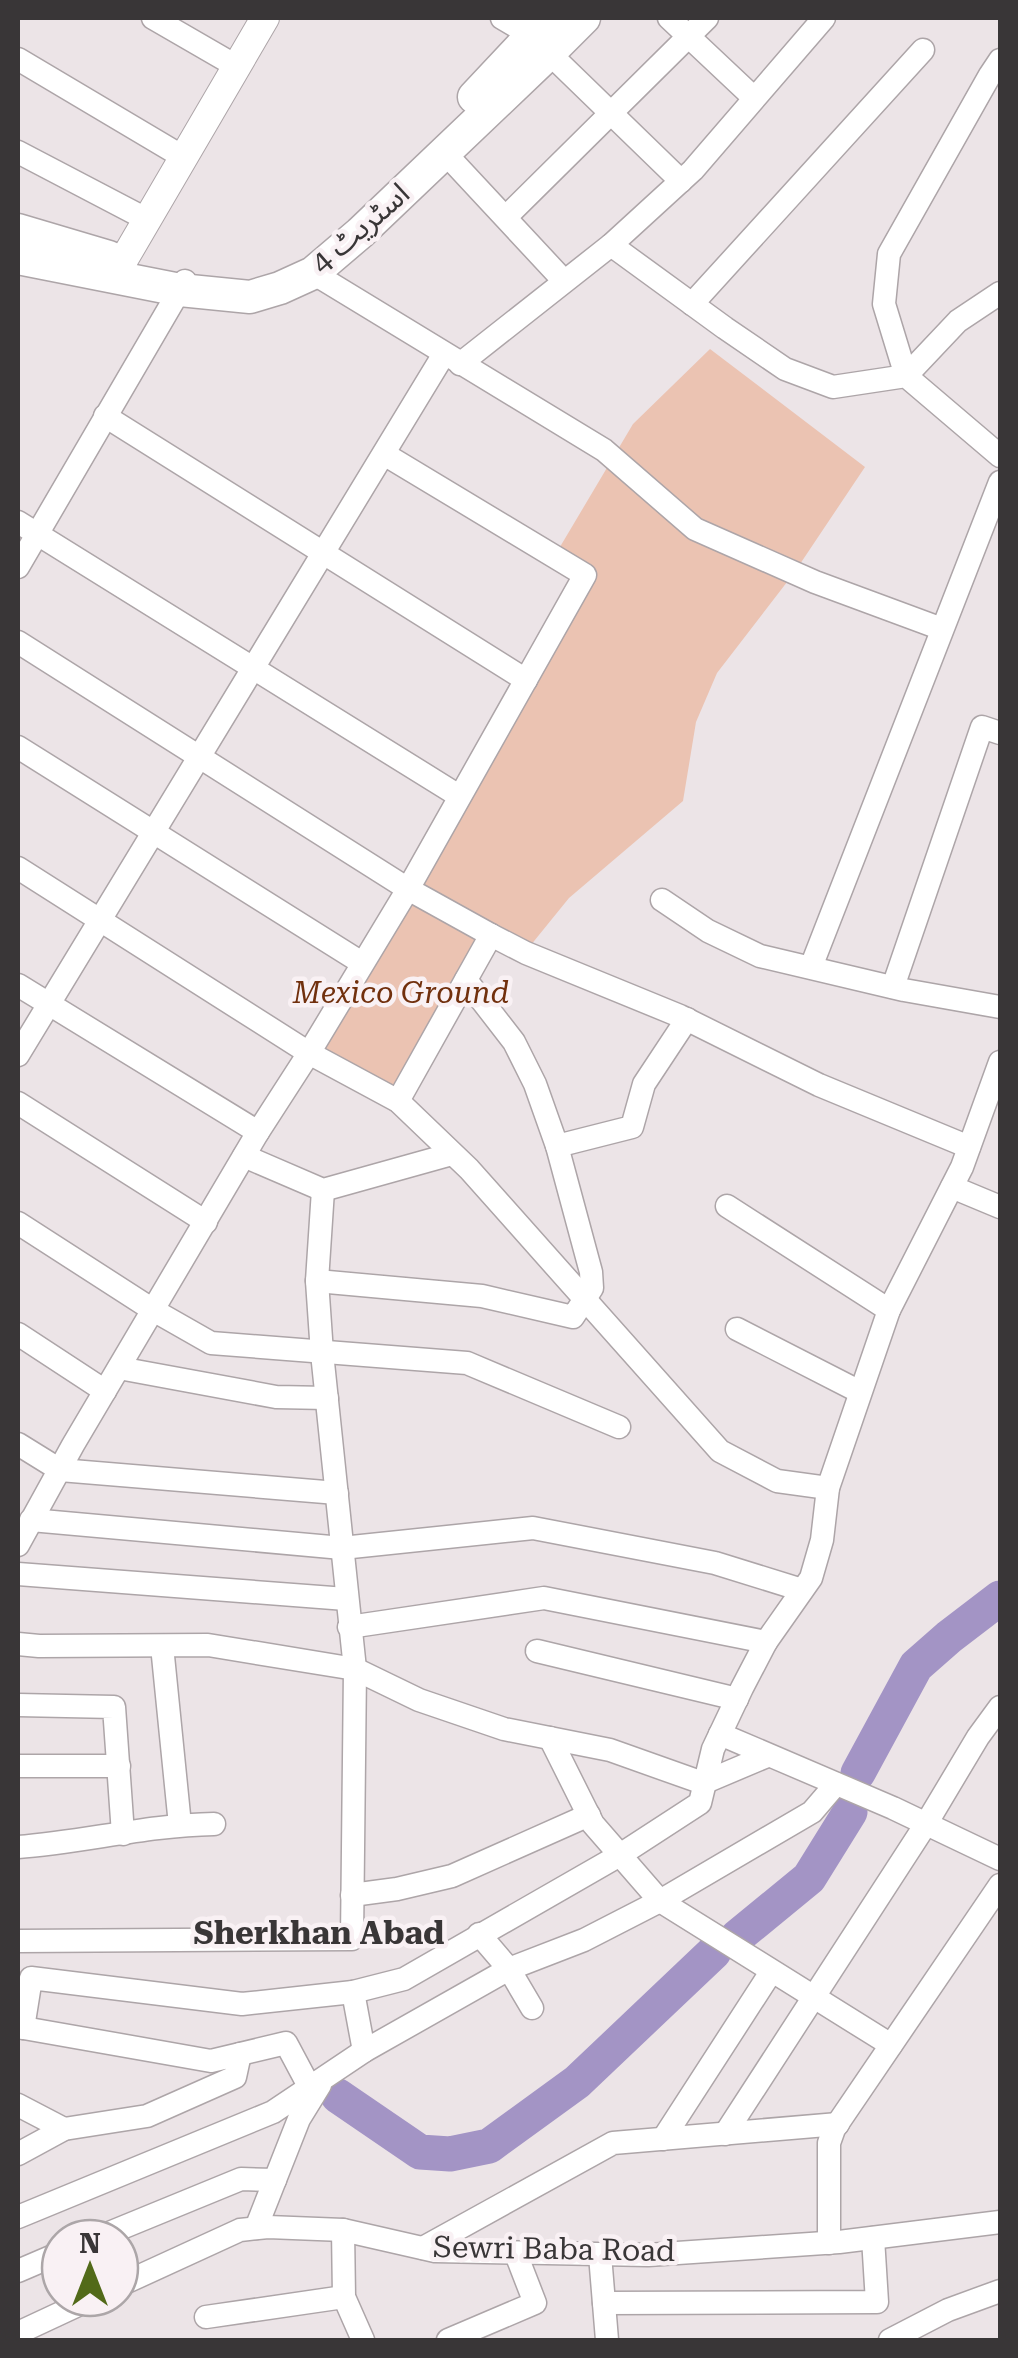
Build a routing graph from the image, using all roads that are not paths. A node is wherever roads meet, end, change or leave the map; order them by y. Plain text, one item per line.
1 (153, 18) edge
2 (265, 18) edge
3 (502, 18) edge
4 (584, 18) edge
5 (669, 18) edge
6 (707, 18) edge
7 (823, 18) edge
8 (543, 35) edge
9 (688, 36) junction
10 (924, 50) dead end
11 (18, 60) edge
12 (1000, 60) edge
13 (236, 66) junction
14 (754, 98) junction
15 (610, 114) junction
16 (18, 152) edge
17 (444, 152) junction
18 (183, 157) junction
19 (681, 181) junction
20 (506, 217) junction
21 (146, 219) junction
22 (18, 230) edge
23 (611, 244) junction
24 (18, 258) edge
25 (124, 261) junction
26 (313, 273) junction
27 (184, 282) junction
28 (564, 282) junction
29 (1000, 293) edge
30 (692, 304) junction
31 (452, 359) junction
32 (906, 376) junction
33 (105, 416) junction
34 (384, 454) junction
35 (1000, 456) edge
36 (1000, 482) edge
37 (27, 527) edge
38 (324, 554) junction
39 (18, 566) edge
40 (942, 629) junction
41 (18, 642) edge
42 (254, 669) junction
43 (526, 680) junction
44 (1000, 733) edge
45 (18, 746) edge
46 (200, 757) junction
47 (459, 796) junction
48 (154, 832) junction
49 (18, 868) edge
50 (408, 889) junction
51 (662, 900) dead end
52 (100, 920) junction
53 (491, 934) junction
54 (362, 963) junction
55 (812, 968) junction
56 (466, 980) junction
57 (18, 985) edge
58 (892, 987) junction
59 (49, 1004) junction
60 (1000, 1007) edge
61 (687, 1019) junction
62 (309, 1053) junction
63 (18, 1055) edge
64 (1000, 1062) edge
65 (398, 1101) junction
66 (18, 1103) edge
67 (258, 1132) junction
68 (557, 1146) junction
69 (969, 1147) junction
70 (452, 1154) junction
71 (244, 1156) junction
72 (952, 1188) junction
73 (323, 1190) junction
74 (728, 1206) dead end
75 (1000, 1207) edge
76 (206, 1222) junction
77 (18, 1223) edge
78 (317, 1281) junction
79 (584, 1300) junction
80 (153, 1310) junction
81 (890, 1310) junction
82 (738, 1329) dead end
83 (18, 1334) edge
84 (322, 1353) junction
85 (119, 1368) junction
86 (105, 1391) junction
87 (860, 1392) junction
88 (327, 1398) junction
89 (619, 1427) dead end
90 (18, 1444) edge
91 (60, 1470) junction
92 (828, 1488) junction
93 (337, 1493) junction
94 (31, 1520) junction
95 (18, 1545) edge
96 (342, 1548) junction
97 (18, 1574) edge
98 (802, 1590) junction
99 (346, 1600) junction
100 (350, 1627) junction
101 (766, 1642) junction
102 (18, 1644) edge
103 (162, 1646) junction
104 (537, 1651) dead end
105 (355, 1670) junction
106 (736, 1700) junction
107 (18, 1705) edge
108 (1000, 1707) edge
109 (720, 1734) junction
110 (550, 1738) junction
111 (766, 1756) junction
112 (18, 1766) edge
113 (120, 1766) junction
114 (704, 1783) junction
115 (836, 1784) junction
116 (589, 1815) junction
117 (214, 1824) dead end
118 (926, 1824) junction
119 (180, 1825) junction
120 (123, 1834) junction
121 (18, 1847) edge
122 (620, 1855) junction
123 (1000, 1859) edge
124 (999, 1890) edge
125 (352, 1895) junction
126 (660, 1900) junction
127 (479, 1934) junction
128 (18, 1941) edge
129 (510, 1969) junction
130 (772, 1972) junction
131 (352, 1992) junction
132 (814, 1998) junction
133 (532, 2008) dead end
134 (20, 2028) edge
135 (892, 2045) junction
136 (364, 2052) junction
137 (240, 2054) junction
138 (317, 2083) junction
139 (18, 2105) edge
140 (838, 2124) junction
141 (64, 2129) junction
142 (725, 2134) junction
143 (664, 2139) junction
144 (18, 2154) edge
145 (275, 2180) junction
146 (18, 2217) edge
147 (140, 2220) edge
148 (1000, 2222) edge
149 (256, 2228) junction
150 (343, 2230) junction
151 (873, 2238) junction
152 (829, 2243) junction
153 (423, 2248) junction
154 (516, 2254) junction
155 (600, 2255) junction
156 (140, 2277) edge
157 (1000, 2291) edge
158 (344, 2297) junction
159 (604, 2303) junction
160 (206, 2317) dead end
161 (48, 2318) edge
162 (18, 2332) edge
163 (454, 2339) edge
164 (363, 2340) edge
165 (606, 2340) edge
166 (890, 2340) edge

1 - 13 street
2 - 13 street
3 - 8 street
4 - 8 main road, اسٹریٹ 4
5 - 9 street
6 - 9 street
7 - 14 street
8 - 15 street
8 - 17 main road, اسٹریٹ 4
8 - 27 main road, اسٹریٹ 4
9 - 14 street
9 - 15 street
10 - 30 street
11 - 18 street
12 - 32 street
13 - 18 street
14 - 19 street
15 - 19 street
15 - 20 street
16 - 21 street
17 - 20 street
17 - 26 main road, اسٹریٹ 4
18 - 21 street
19 - 23 street
20 - 28 street
21 - 25 street
22 - 25 main road, اسٹریٹ 4
23 - 28 street
23 - 30 street
24 - 27 main road, اسٹریٹ 4
25 - 27 main road, اسٹریٹ 4
26 - 27 main road, اسٹریٹ 4
26 - 31 street
27 - 33 street
28 - 31 street
29 - 32 street
30 - 32 street
31 - 34 street
31 - 40 street
32 - 35 street
33 - 37 street
33 - 38 street
34 - 38 street
34 - 43 street
36 - 40 street
37 - 39 street
37 - 42 street
38 - 42 street
38 - 43 street
40 - 55 street
41 - 46 street
42 - 46 street
42 - 47 street
43 - 47 street
44 - 58 street
45 - 48 street
46 - 48 street
46 - 50 street
47 - 50 street
48 - 52 street
48 - 54 street
49 - 52 street
50 - 53 street
50 - 54 street
51 - 55 street
52 - 59 street
52 - 62 street
53 - 56 street
53 - 61 street
54 - 62 street
55 - 58 street
56 - 65 street
56 - 68 street
57 - 59 street
58 - 60 street
59 - 63 street
59 - 67 street
61 - 68 street
61 - 69 street
62 - 65 street
62 - 67 street
64 - 69 street
65 - 70 street
66 - 76 street
67 - 71 street
68 - 79 street
69 - 72 street
70 - 73 street
70 - 79 street
71 - 73 street
71 - 76 street
72 - 75 street
72 - 81 street
73 - 78 street
74 - 81 street
76 - 80 street
77 - 80 street
78 - 79 street
78 - 84 street
79 - 92 street
80 - 84 street
80 - 85 street
81 - 87 street
82 - 87 street
83 - 86 street
84 - 88 street
84 - 89 street
85 - 86 street
85 - 88 street
86 - 91 street
87 - 92 street
88 - 93 street
90 - 91 street
91 - 93 street
91 - 94 street
92 - 98 street
93 - 96 street
94 - 95 street
94 - 96 street
96 - 98 street
96 - 99 street
97 - 99 street
98 - 101 street
99 - 100 street
100 - 101 street
100 - 105 street
101 - 106 street
102 - 103 street
103 - 105 street
103 - 119 street
104 - 106 street
105 - 110 street
105 - 125 street
106 - 109 street
107 - 113 street
108 - 118 street
109 - 111 street
109 - 114 street
110 - 114 street
110 - 116 street
111 - 114 street
111 - 115 street
112 - 113 street
113 - 120 street
114 - 122 street
115 - 118 street
115 - 126 street
116 - 122 street
116 - 125 street
117 - 119 street
118 - 123 street
118 - 132 street
119 - 120 street
120 - 121 street
122 - 126 street
122 - 127 street
124 - 135 street
125 - 128 street
126 - 129 street
126 - 130 street
127 - 129 street
127 - 131 street
129 - 133 street
129 - 136 street
130 - 132 street
130 - 143 street
131 - 134 street
131 - 136 street
132 - 135 street
132 - 142 street
134 - 137 street
135 - 140 street
136 - 138 street
137 - 138 street
137 - 141 street
138 - 145 street
138 - 146 street
139 - 141 street
140 - 142 street
140 - 152 street
141 - 144 street
142 - 143 street
143 - 153 street
145 - 147 street
145 - 149 street
148 - 151 street, Sewri Baba Road
149 - 150 street, Sewri Baba Road
149 - 156 street, Sewri Baba Road
150 - 153 street, Sewri Baba Road
150 - 158 street
151 - 152 street, Sewri Baba Road
151 - 159 street
152 - 155 street, Sewri Baba Road
153 - 154 street, Sewri Baba Road
154 - 155 street, Sewri Baba Road
154 - 163 street
155 - 159 street
157 - 166 street
158 - 160 street
158 - 164 street
159 - 165 street
161 - 162 street

